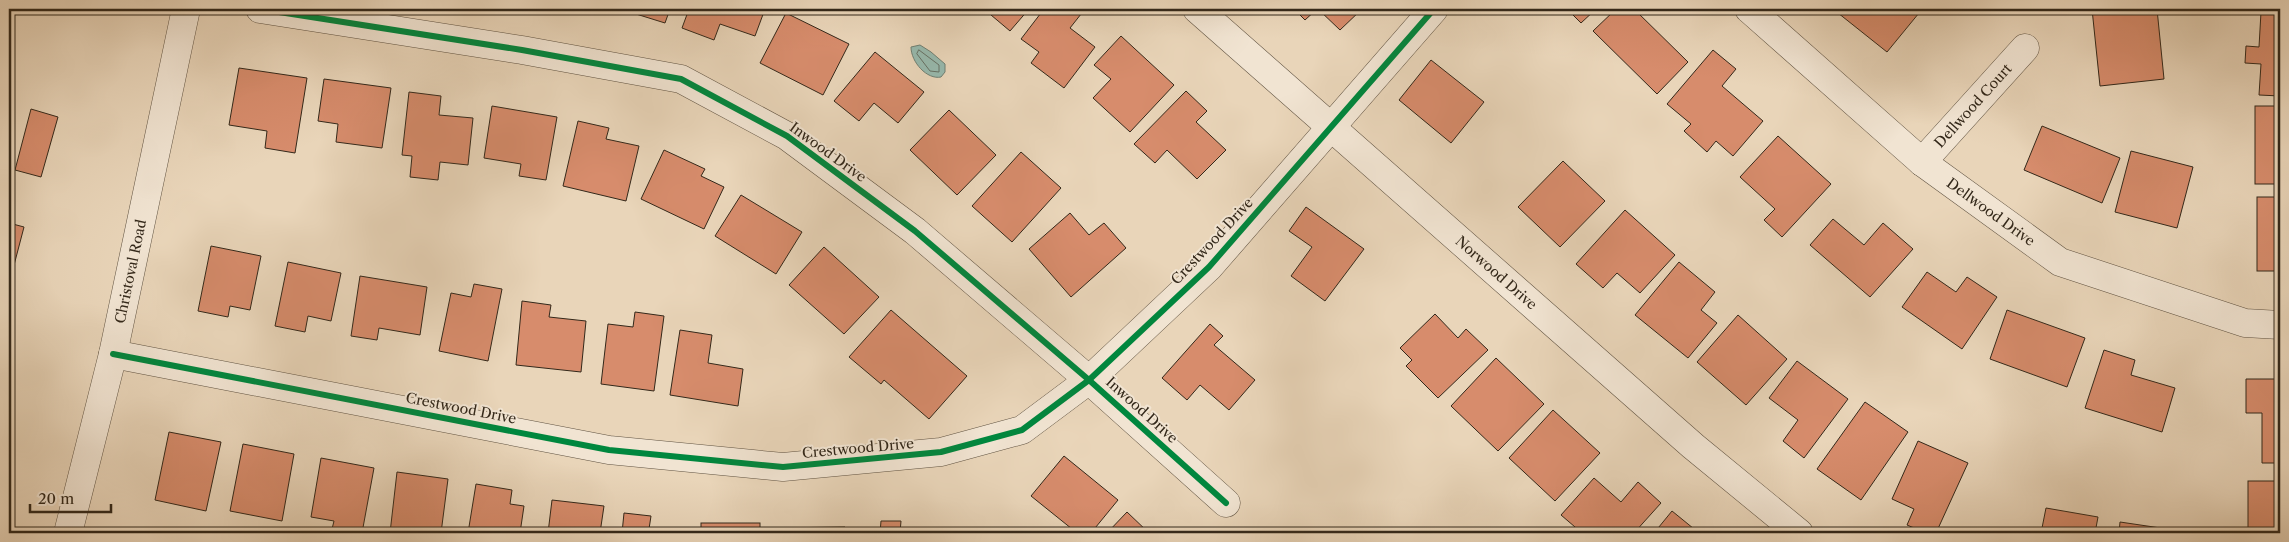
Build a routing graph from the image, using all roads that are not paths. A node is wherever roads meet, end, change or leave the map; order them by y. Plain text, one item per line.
1 (186, 9) edge
2 (260, 9) edge
3 (1197, 9) edge
4 (1434, 9) edge
5 (1749, 9) edge
6 (2025, 48) dead end
7 (1331, 125) junction
8 (1922, 162) junction
9 (2280, 325) edge
10 (113, 354) junction
11 (1089, 380) junction
12 (1226, 503) dead end
13 (68, 533) edge
14 (1799, 533) edge

1 - 10 street, Christoval Road
2 - 11 street, Inwood Drive
3 - 7 street, Norwood Drive
4 - 7 street, Crestwood Drive
5 - 8 street, Dellwood Drive
6 - 8 street, Dellwood Court
7 - 11 street, Crestwood Drive
7 - 14 street, Norwood Drive
8 - 9 street, Dellwood Drive
10 - 11 street, Crestwood Drive
10 - 13 street, Christoval Road
11 - 12 street, Inwood Drive

